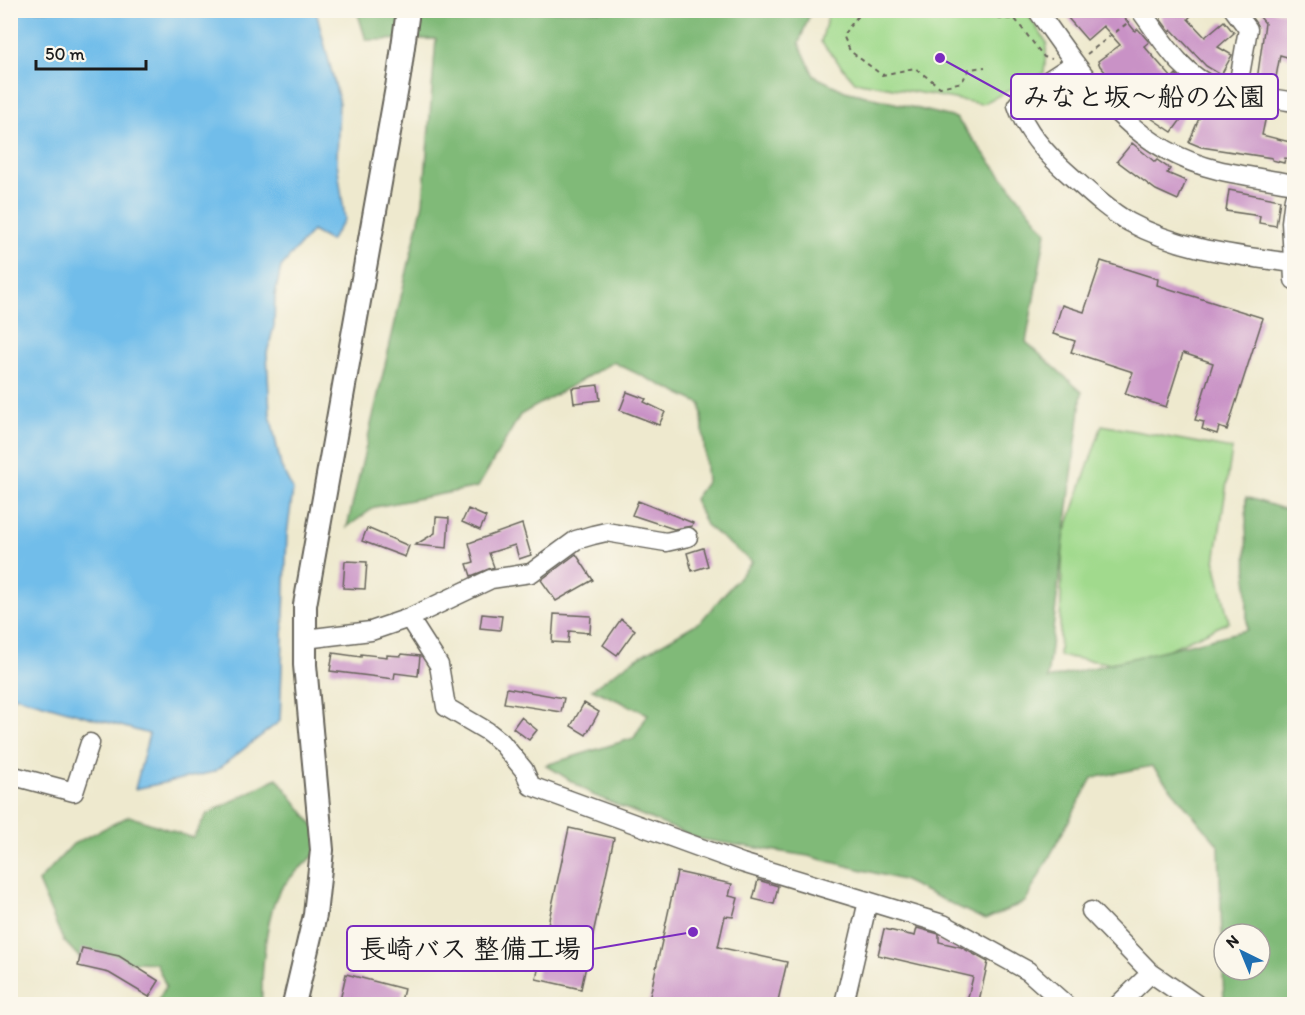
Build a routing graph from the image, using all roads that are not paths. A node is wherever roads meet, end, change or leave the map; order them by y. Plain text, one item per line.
1 (408, 10) edge
2 (1037, 10) edge
3 (1234, 10) edge
4 (1141, 11) edge
5 (1075, 63) junction
6 (1237, 92) junction
7 (1294, 102) edge
8 (1294, 184) edge
9 (1294, 198) edge
10 (1293, 272) edge
11 (688, 537) dead end
12 (409, 618) junction
13 (305, 639) junction
14 (90, 743) dead end
15 (10, 775) edge
16 (868, 901) junction
17 (1091, 911) dead end
18 (1151, 974) junction
19 (294, 1005) edge
20 (844, 1005) edge
21 (1065, 1005) edge
22 (1119, 1005) edge
23 (1196, 1005) edge

1 - 13 street
2 - 5 street
3 - 6 street
4 - 6 street
5 - 8 street
5 - 10 street
6 - 7 street
9 - 10 street
11 - 12 street
12 - 13 street
12 - 16 street
13 - 19 street
14 - 15 street
16 - 20 street
16 - 21 street
17 - 18 street
18 - 22 street
18 - 23 street

